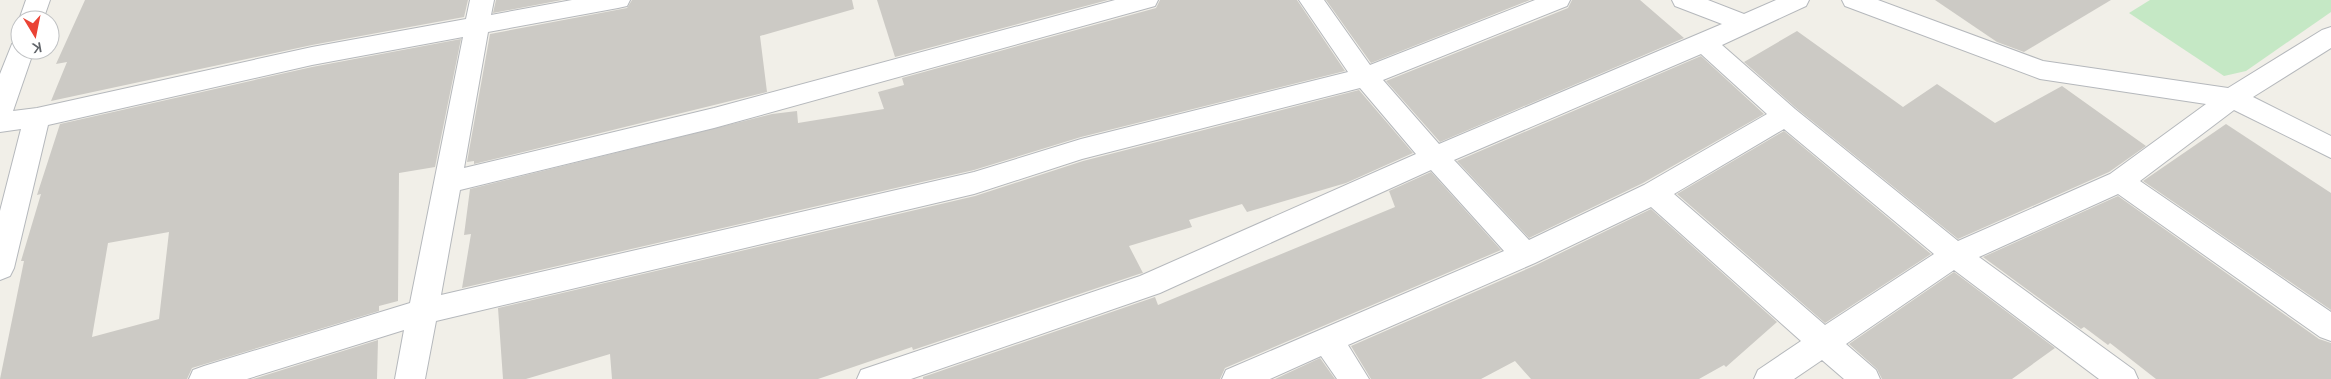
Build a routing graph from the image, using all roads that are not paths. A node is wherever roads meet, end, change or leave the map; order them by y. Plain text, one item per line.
1 (618, 0) edge
2 (1146, 0) edge
3 (1311, 0) edge
4 (1558, 0) edge
5 (1684, 0) edge
6 (1797, 0) edge
7 (1854, 0) edge
8 (479, 12) edge
9 (1745, 24) junction
10 (2331, 36) edge
11 (1704, 43) junction
12 (18, 60) edge
13 (1366, 78) junction
14 (2232, 98) junction
15 (0, 111) edge
16 (1786, 116) junction
17 (37, 118) junction
18 (0, 122) edge
19 (2331, 148) edge
20 (1435, 158) junction
21 (2120, 181) junction
22 (448, 182) junction
23 (1654, 193) junction
24 (1525, 255) junction
25 (1955, 255) junction
26 (0, 268) edge
27 (424, 311) junction
28 (2331, 328) edge
29 (1327, 340) junction
30 (1822, 344) junction
31 (204, 379) edge
32 (410, 379) edge
33 (872, 379) edge
34 (1237, 379) edge
35 (1354, 379) edge
36 (1769, 379) edge
37 (1865, 379) edge
38 (2123, 379) edge

1 - 8 street
2 - 22 street
3 - 13 street
4 - 13 street
5 - 9 street
6 - 9 street
7 - 14 street
8 - 17 street
8 - 22 street
9 - 11 street
10 - 14 street
11 - 16 street
11 - 20 street
12 - 15 street
13 - 20 street
13 - 27 street
14 - 19 street
14 - 21 street
16 - 23 street
16 - 25 street
17 - 18 street
17 - 26 street
20 - 24 street
20 - 33 street
21 - 25 street
21 - 28 street
22 - 27 street
23 - 24 street
23 - 30 street
24 - 29 street
25 - 30 street
25 - 38 street
27 - 31 street
27 - 32 street
29 - 34 street
29 - 35 street
30 - 36 street
30 - 37 street

